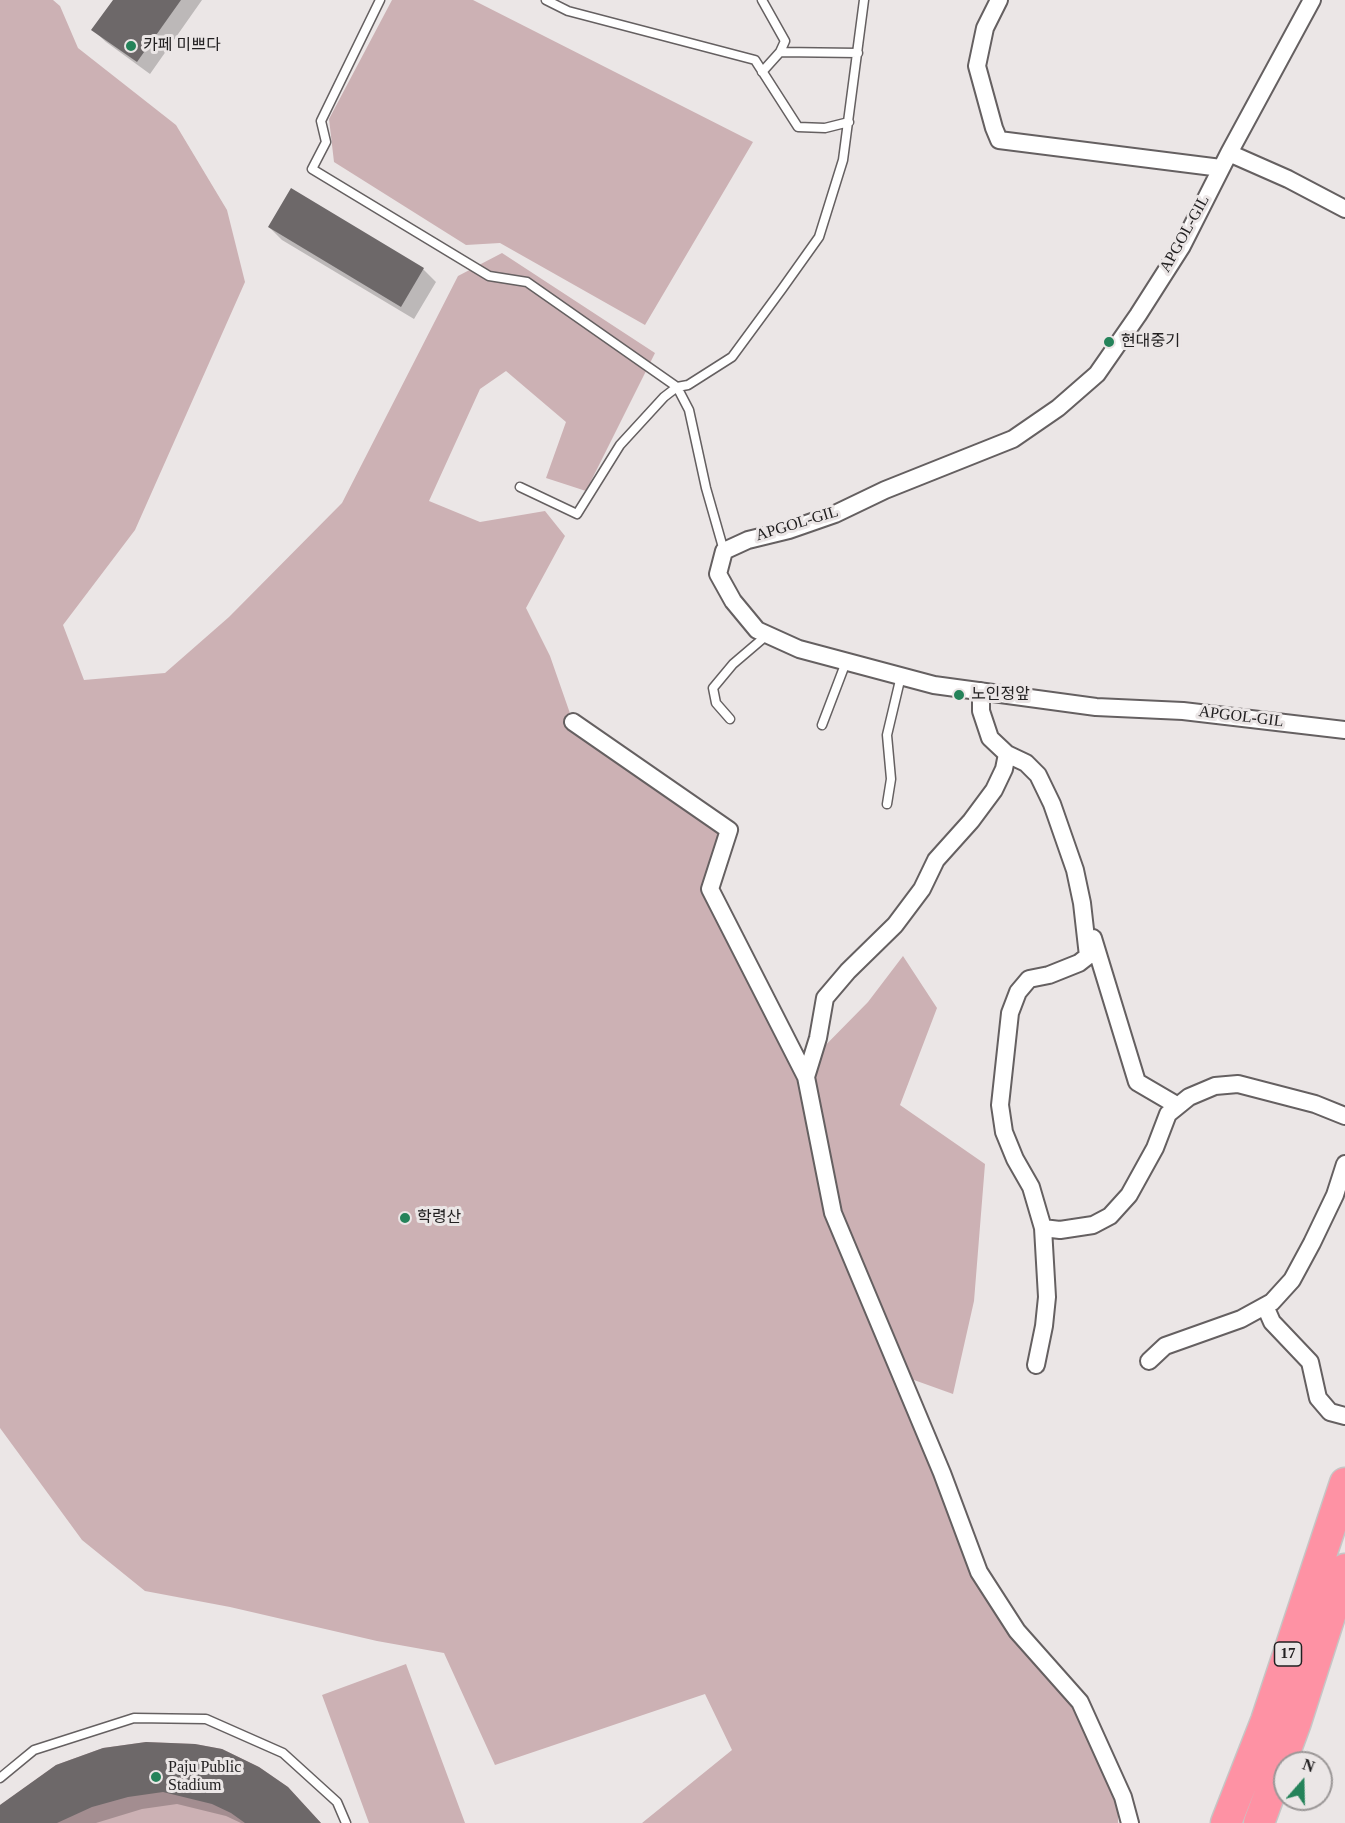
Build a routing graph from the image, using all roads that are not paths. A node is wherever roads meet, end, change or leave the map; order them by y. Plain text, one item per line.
1 (380, 0) edge
2 (546, 0) edge
3 (762, 0) edge
4 (864, 0) edge
5 (999, 0) edge
6 (1312, 0) edge
7 (780, 52) junction
8 (858, 53) junction
9 (762, 72) junction
10 (849, 122) junction
11 (1225, 160) junction
12 (1345, 209) edge
13 (677, 387) junction
14 (520, 487) dead end
15 (724, 551) junction
16 (767, 635) junction
17 (846, 662) junction
18 (901, 676) junction
19 (981, 691) junction
20 (730, 719) dead end
21 (573, 722) dead end
22 (822, 725) dead end
23 (1345, 730) edge
24 (1007, 754) junction
25 (887, 804) dead end
26 (1082, 903) junction
27 (806, 1077) junction
28 (1178, 1106) junction
29 (1345, 1116) edge
30 (1345, 1164) edge
31 (1043, 1228) junction
32 (1265, 1306) junction
33 (1149, 1361) dead end
34 (1036, 1365) dead end
35 (1338, 1414) edge
36 (1345, 1483) edge
37 (1345, 1569) edge
38 (0, 1778) edge
39 (346, 1823) edge
40 (1130, 1823) edge
41 (1226, 1823) edge
42 (1259, 1823) edge

1 - 13 lane
2 - 9 lane
3 - 7 lane
4 - 8 lane
5 - 11 street
6 - 11 street, APGOL-GIL
7 - 8 lane
7 - 9 lane
8 - 10 lane
9 - 10 lane
10 - 13 lane
11 - 12 street
11 - 15 street, APGOL-GIL
13 - 14 lane
13 - 15 lane
15 - 16 street, APGOL-GIL
16 - 17 street, APGOL-GIL
16 - 20 lane
17 - 18 street, APGOL-GIL
17 - 22 lane
18 - 19 street, APGOL-GIL
18 - 25 lane
19 - 23 street, APGOL-GIL
19 - 24 street
21 - 27 street
24 - 26 street
24 - 27 street
26 - 28 street
26 - 31 street
27 - 40 street
28 - 29 street
28 - 31 street
30 - 32 street
31 - 34 street
32 - 33 street
32 - 35 street
36 - 41 highway, 17
37 - 42 highway, 17
38 - 39 lane

